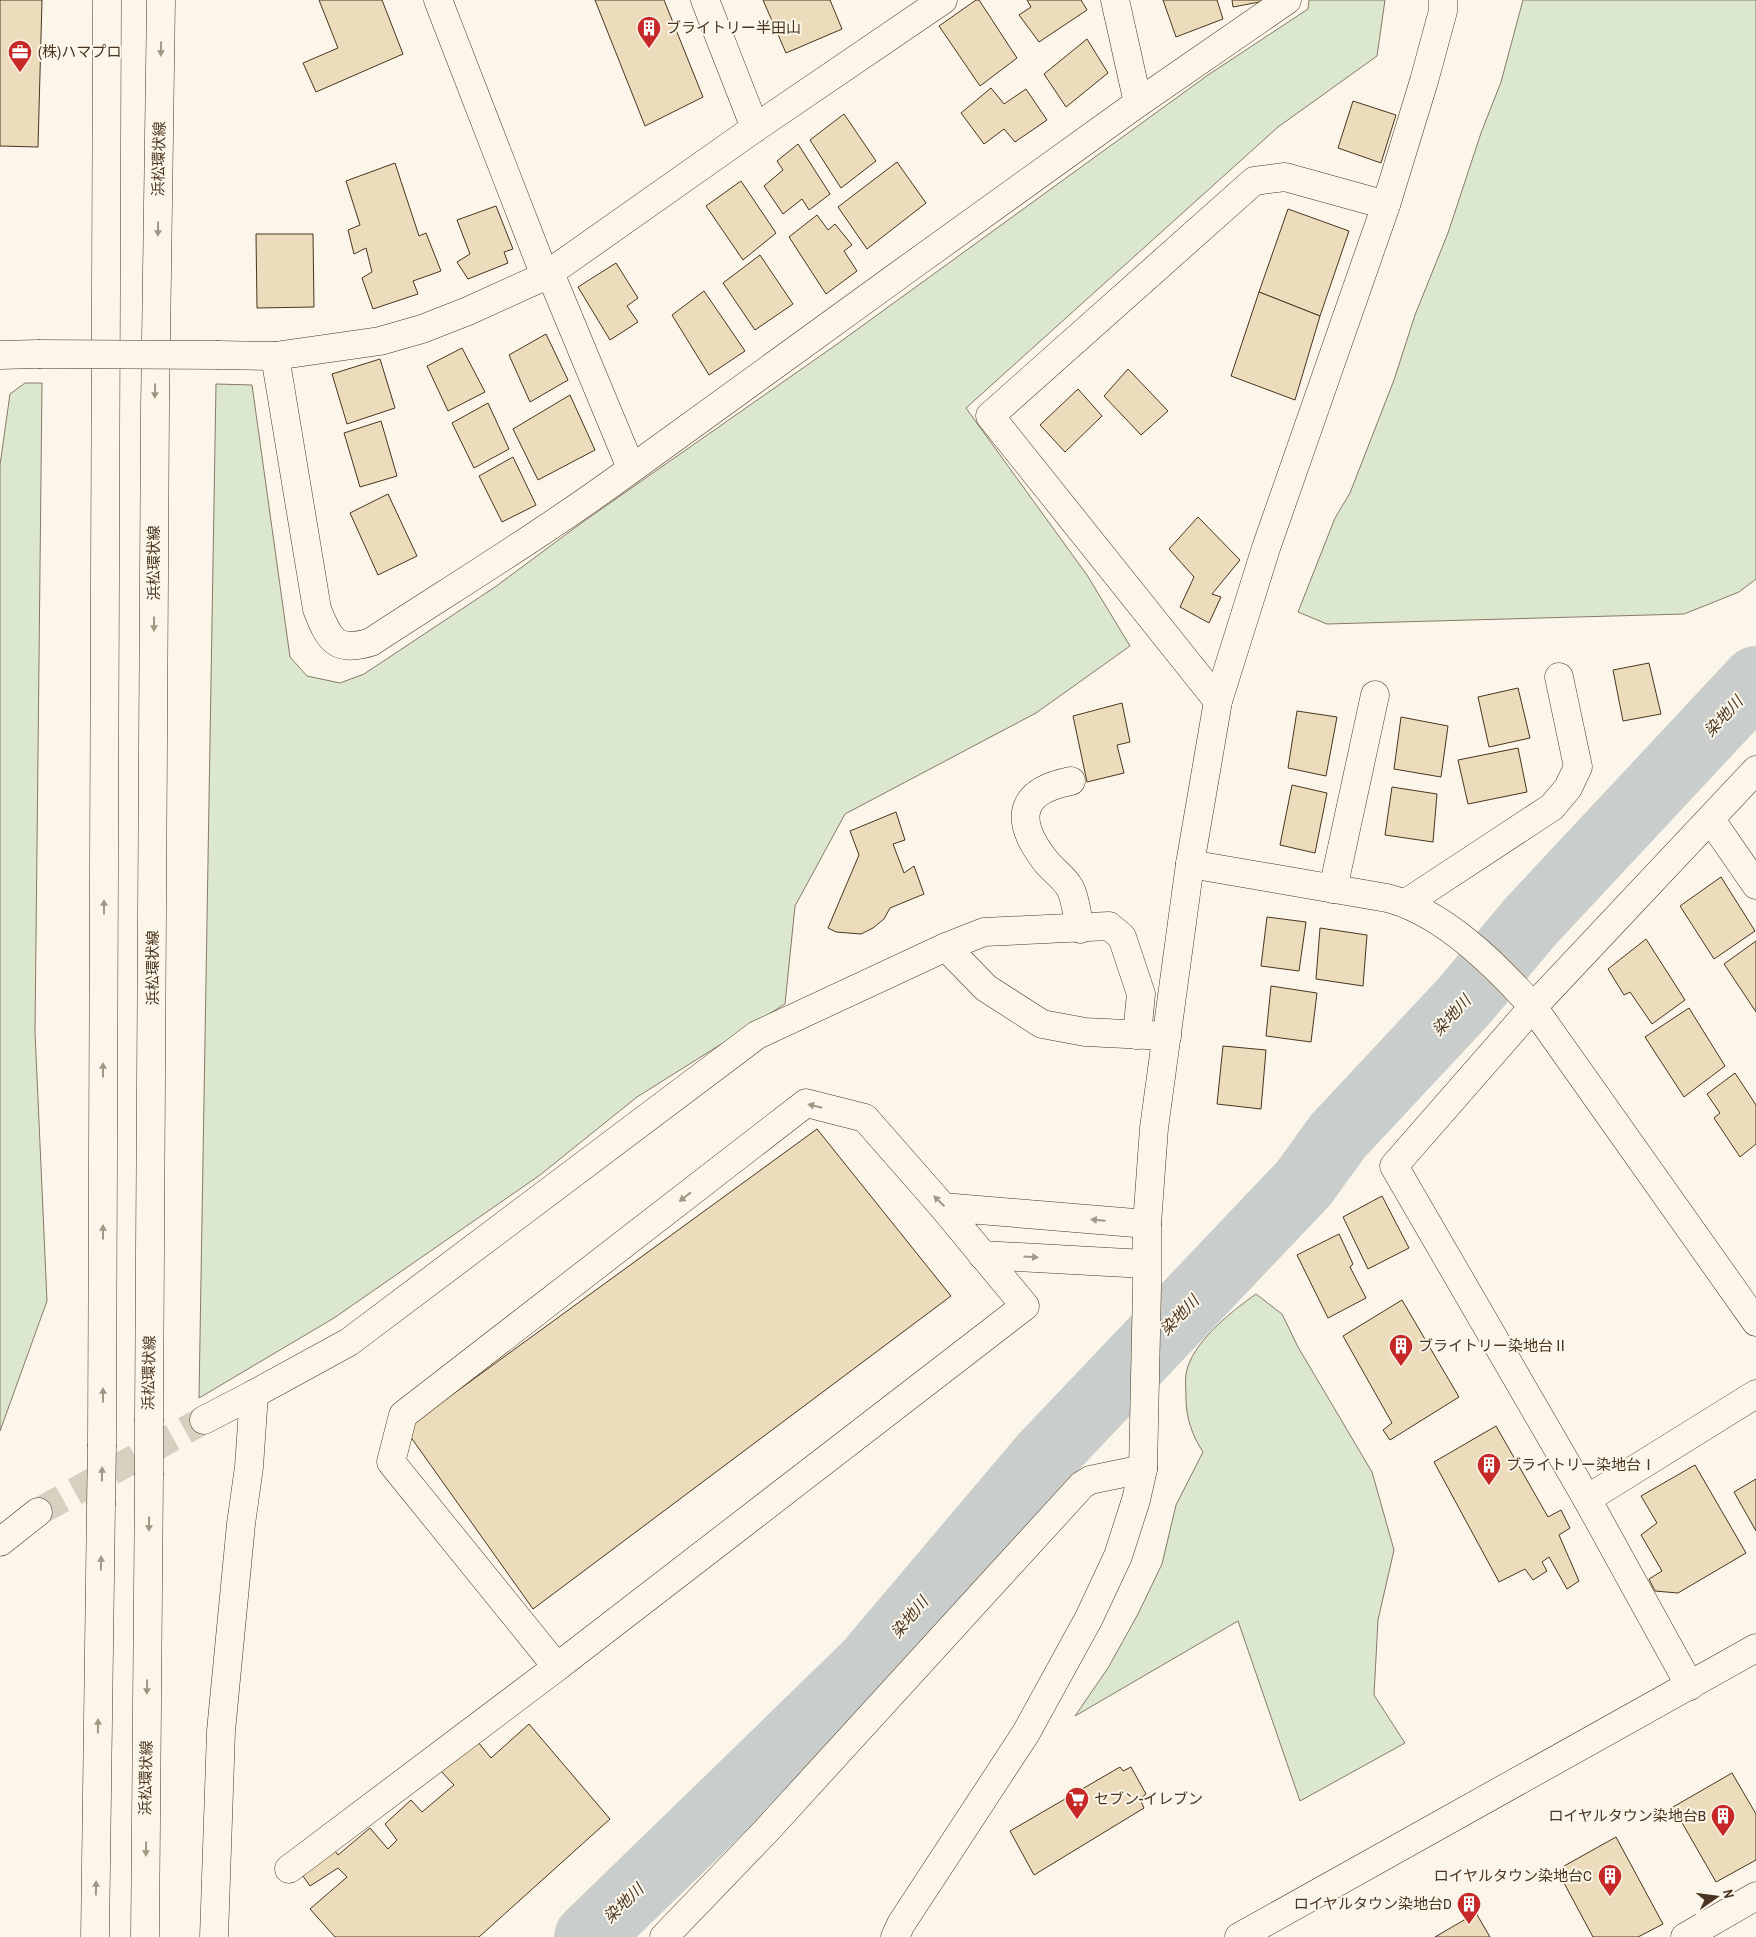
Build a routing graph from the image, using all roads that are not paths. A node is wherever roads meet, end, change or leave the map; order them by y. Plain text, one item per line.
1 (107, 0) edge
2 (162, 0) edge
3 (438, 0) edge
4 (705, 0) edge
5 (943, 0) edge
6 (1115, 0) edge
7 (1287, 0) edge
8 (1444, 0) edge
9 (1138, 102) junction
10 (755, 128) junction
11 (1386, 205) junction
12 (548, 274) junction
13 (0, 354) edge
14 (275, 356) junction
15 (631, 468) junction
16 (1560, 677) dead end
17 (1375, 694) dead end
18 (1218, 701) junction
19 (1756, 770) edge
20 (1071, 781) dead end
21 (1711, 820) junction
22 (1190, 864) junction
23 (1756, 885) edge
24 (1333, 890) junction
25 (1406, 903) junction
26 (1080, 929) junction
27 (946, 947) junction
28 (1533, 1007) junction
29 (1137, 1035) junction
30 (1167, 1036) junction
31 (943, 1207) junction
32 (1147, 1224) junction
33 (982, 1255) junction
34 (1146, 1276) junction
35 (1756, 1322) edge
36 (254, 1394) junction
37 (1756, 1394) edge
38 (204, 1420) tunnel mouth
39 (1143, 1469) junction
40 (1587, 1499) junction
41 (38, 1512) tunnel mouth
42 (0, 1542) edge
43 (1756, 1648) edge
44 (557, 1666) junction
45 (1690, 1686) junction
46 (289, 1870) dead end
47 (1756, 1896) edge
48 (95, 1937) edge
49 (145, 1937) edge
50 (214, 1937) edge
51 (664, 1937) edge
52 (895, 1937) edge
53 (1239, 1937) edge
54 (1686, 1937) edge

48 -> 1 street, bridge
2 -> 49 street, 浜松環状線, bridge
3 - 12 street
4 - 10 street
5 - 10 street
6 - 9 street
7 - 9 street
8 - 11 street
9 - 15 street
10 - 12 street
11 - 18 street
11 - 18 street
12 - 14 street
12 - 15 street
13 - 14 street, bridge
14 - 15 street
16 - 25 street
17 - 24 street
18 - 22 street
19 - 21 street
20 - 26 street
21 - 23 street
21 - 28 street
22 - 24 street
22 - 30 street
24 - 25 street
25 - 28 street
26 - 27 street
26 - 29 street
27 - 29 street
27 - 36 street
28 - 35 street
28 - 40 street
29 - 30 street
30 - 32 street
32 -> 31 street
31 - 33 street
31 -> 44 street
32 - 34 street
33 -> 34 street
33 - 44 street
34 - 39 street
36 - 38 street
36 - 50 street
37 - 40 street
39 - 51 street
39 - 52 street
40 - 45 street
41 - 42 street
43 - 45 street
44 - 46 street
45 - 53 street
47 - 54 street

